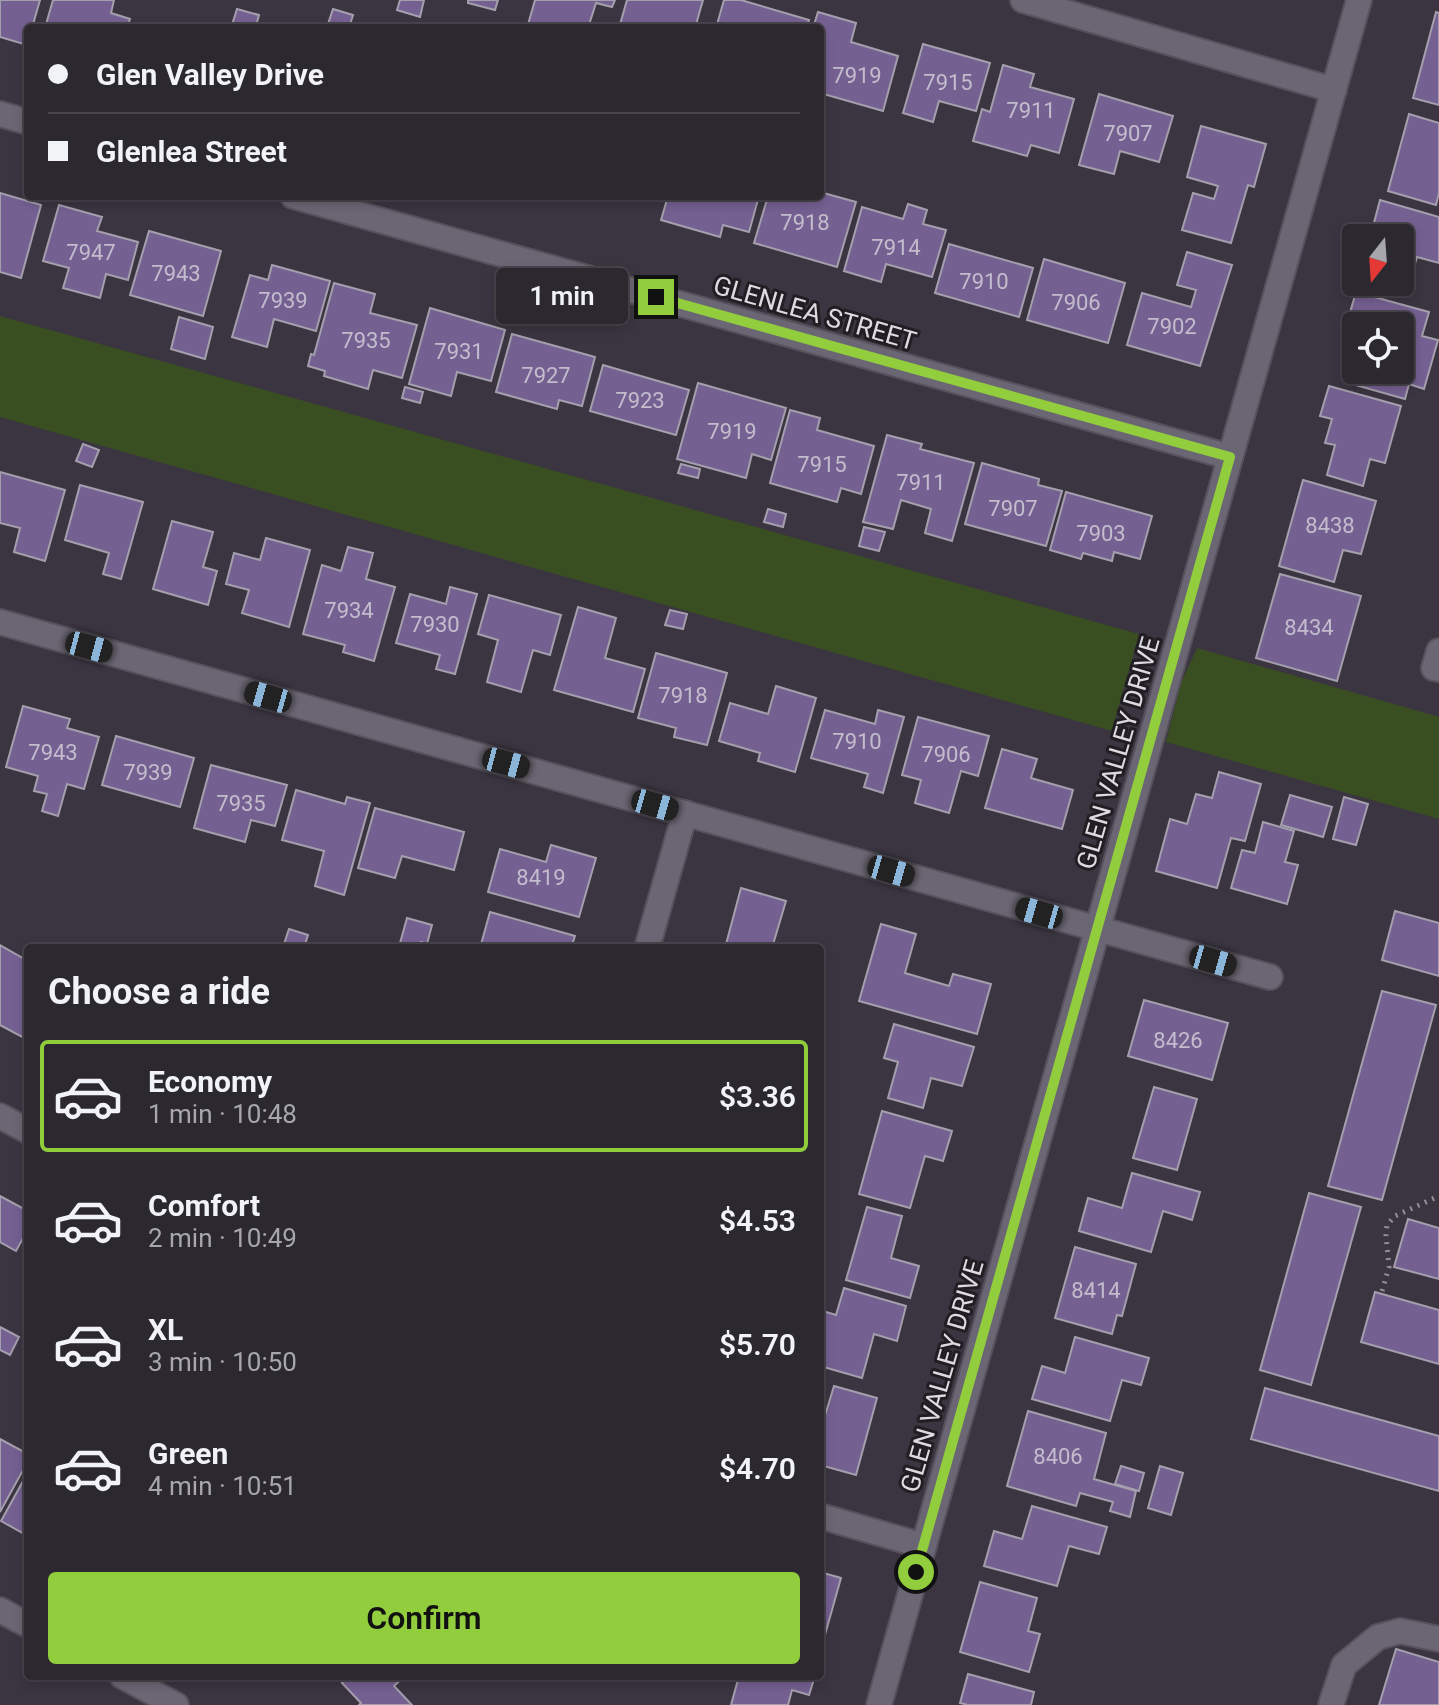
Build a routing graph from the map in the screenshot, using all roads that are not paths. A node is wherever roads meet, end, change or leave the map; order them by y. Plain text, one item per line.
1 (1023, 0) edge
2 (1359, 0) edge
3 (1334, 90) junction
4 (0, 114) edge
5 (24, 121) edge
6 (307, 200) edge
7 (1230, 457) junction
8 (0, 622) edge
9 (1439, 651) edge
10 (1439, 669) edge
11 (685, 813) junction
12 (1098, 929) junction
13 (648, 944) edge
14 (1270, 977) dead end
15 (0, 1116) edge
16 (24, 1129) edge
17 (824, 1517) edge
18 (924, 1546) junction
19 (0, 1610) edge
20 (24, 1623) edge
21 (1439, 1639) edge
22 (129, 1680) edge
23 (176, 1705) edge
24 (879, 1705) edge
25 (1331, 1705) edge

1 - 3 street
2 - 3 street, GLEN VALLEY DRIVE
3 - 7 street, GLEN VALLEY DRIVE
4 - 5 street
6 - 7 street, GLENLEA STREET
7 - 12 street, GLEN VALLEY DRIVE
8 - 11 street
9 - 10 street
11 - 12 street
11 - 13 street
12 - 14 street
12 - 18 street, GLEN VALLEY DRIVE
15 - 16 street
17 - 18 street
18 - 24 street, GLEN VALLEY DRIVE
19 - 20 street
21 - 25 street
22 - 23 street

